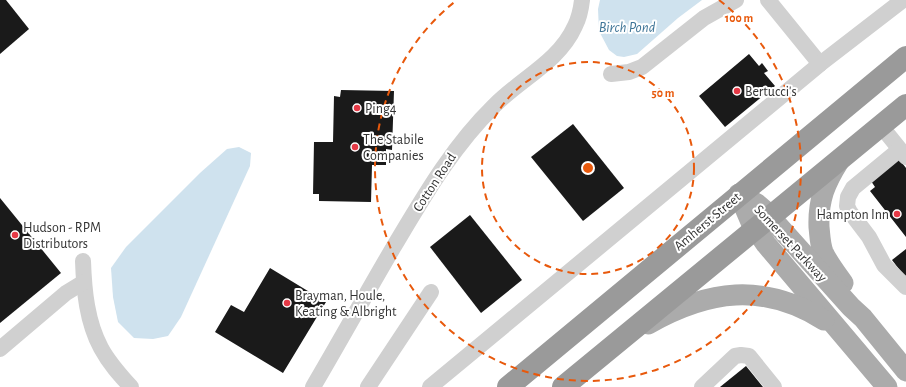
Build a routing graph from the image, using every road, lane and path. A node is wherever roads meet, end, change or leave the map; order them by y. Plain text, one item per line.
1 (582, 0) edge
2 (736, 0) edge
3 (768, 0) edge
4 (903, 0) edge
5 (906, 57) edge
6 (820, 64) junction
7 (611, 74) dead end
8 (906, 105) edge
9 (881, 126) junction
10 (903, 153) edge
11 (839, 161) junction
12 (739, 194) junction
13 (763, 224) junction
14 (83, 261) dead end
15 (84, 282) junction
16 (906, 287) edge
17 (431, 292) dead end
18 (863, 318) junction
19 (627, 336) junction
20 (845, 337) junction
21 (0, 349) edge
22 (906, 371) edge
23 (131, 387) edge
24 (313, 387) edge
25 (368, 387) edge
26 (430, 387) edge
27 (508, 387) edge
28 (563, 387) edge
29 (702, 387) edge
30 (774, 387) edge
31 (887, 387) edge

1 - 24 street, Cotton Road
2 - 7 street
3 - 6 street
4 - 6 street
5 - 12 highway, Amherst Street
6 - 26 street
8 - 9 highway
9 - 10 street
9 - 11 highway
10 - 16 street
11 - 13 highway
11 - 18 main road
12 - 13 main road, Somerset Parkway
12 - 27 highway, Amherst Street
13 - 18 main road, Somerset Parkway
13 - 19 highway
13 - 20 main road, Somerset Parkway
14 - 15 street
15 - 21 street
15 - 23 street
17 - 25 street
18 - 22 main road, Somerset Parkway
19 - 20 main road
19 - 28 highway
20 - 31 main road, Somerset Parkway
29 - 30 street

